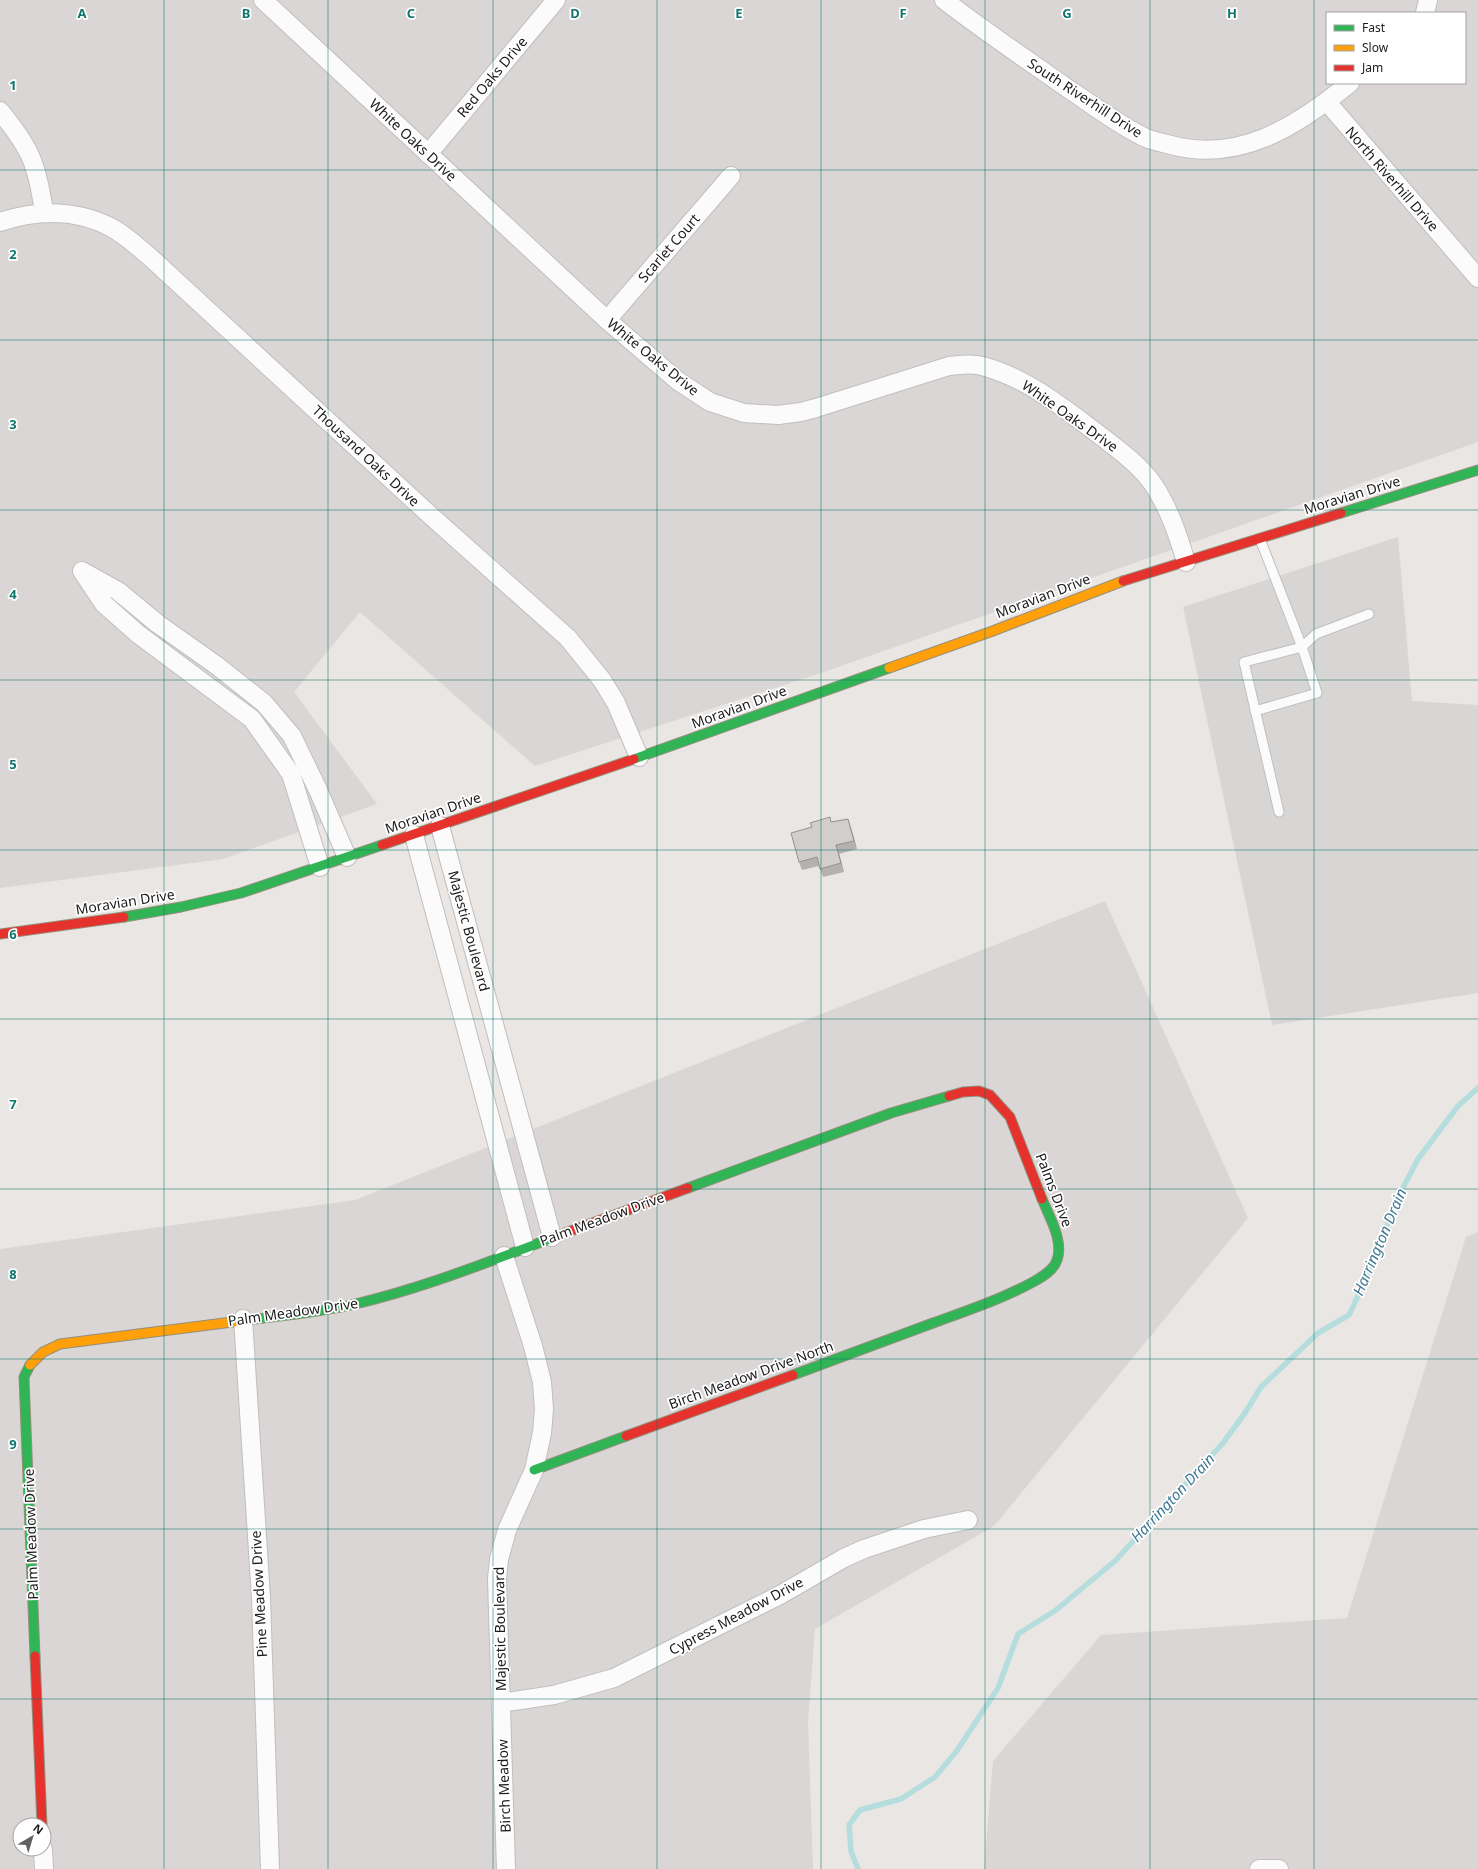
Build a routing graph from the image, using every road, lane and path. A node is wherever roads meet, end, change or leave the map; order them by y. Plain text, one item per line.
1 (263, 0) edge
2 (556, 0) edge
3 (944, 0) edge
4 (1428, 0) edge
5 (1425, 12) edge
6 (1349, 84) edge
7 (1326, 102) junction
8 (0, 112) edge
9 (428, 154) junction
10 (731, 176) dead end
11 (44, 212) junction
12 (0, 222) edge
13 (1478, 278) edge
14 (607, 320) junction
15 (1478, 470) edge
16 (1260, 539) junction
17 (1186, 562) junction
18 (1369, 614) dead end
19 (173, 634) junction
20 (1302, 647) junction
21 (160, 649) junction
22 (232, 678) junction
23 (217, 692) junction
24 (1255, 710) junction
25 (639, 757) junction
26 (318, 790) junction
27 (298, 795) junction
28 (1279, 812) dead end
29 (440, 826) junction
30 (414, 834) junction
31 (347, 857) junction
32 (320, 866) junction
33 (0, 934) edge
34 (497, 1036) junction
35 (470, 1042) junction
36 (990, 1095) joint
37 (552, 1237) junction
38 (525, 1247) junction
39 (504, 1256) junction
40 (977, 1307) joint
41 (243, 1319) junction
42 (534, 1470) junction
43 (968, 1520) dead end
44 (501, 1702) junction
45 (42, 1817) edge
46 (43, 1857) edge
47 (44, 1869) edge
48 (270, 1869) edge
49 (506, 1869) edge
50 (1259, 1869) edge
51 (1280, 1869) edge

1 - 9 street, White Oaks Drive
2 - 9 street, Red Oaks Drive
3 - 7 street, South Riverhill Drive
4 - 5 street
6 - 7 street
7 - 13 street, North Riverhill Drive
8 - 11 street
9 - 14 street, White Oaks Drive
10 - 14 street, Scarlet Court
11 - 12 street, Thousand Oaks Drive
11 - 25 street, Thousand Oaks Drive
14 - 17 street, White Oaks Drive
15 - 16 street, Moravian Drive
16 - 17 street, Moravian Drive
16 - 20 lane
17 - 25 street, Moravian Drive
18 - 20 lane
19 - 21 street
19 - 21 street
19 - 22 street
20 - 24 lane
20 - 24 lane
21 - 23 street
22 - 23 street
22 - 26 street
23 - 27 street
24 - 28 lane
25 - 29 street, Moravian Drive
26 - 27 street
26 - 31 street
27 - 32 street
29 - 30 street, Moravian Drive
29 - 34 street, Majestic Boulevard
30 - 31 street, Moravian Drive
30 - 35 street, Majestic Boulevard
31 - 32 street, Moravian Drive
32 - 33 street, Moravian Drive
34 - 35 street
34 - 37 street, Majestic Boulevard
35 - 38 street, Majestic Boulevard
36 - 37 street, Palm Meadow Drive
36 - 40 street, Palms Drive
37 - 38 street, Palm Meadow Drive
38 - 39 street, Palm Meadow Drive
39 - 41 street, Palm Meadow Drive
39 - 42 street, Majestic Boulevard
40 - 42 street, Birch Meadow Drive North
41 - 45 street, Palm Meadow Drive
41 - 48 street, Pine Meadow Drive
42 - 44 street, Majestic Boulevard
43 - 44 street, Cypress Meadow Drive
44 - 49 street, Birch Meadow
46 - 47 street
50 - 51 street

